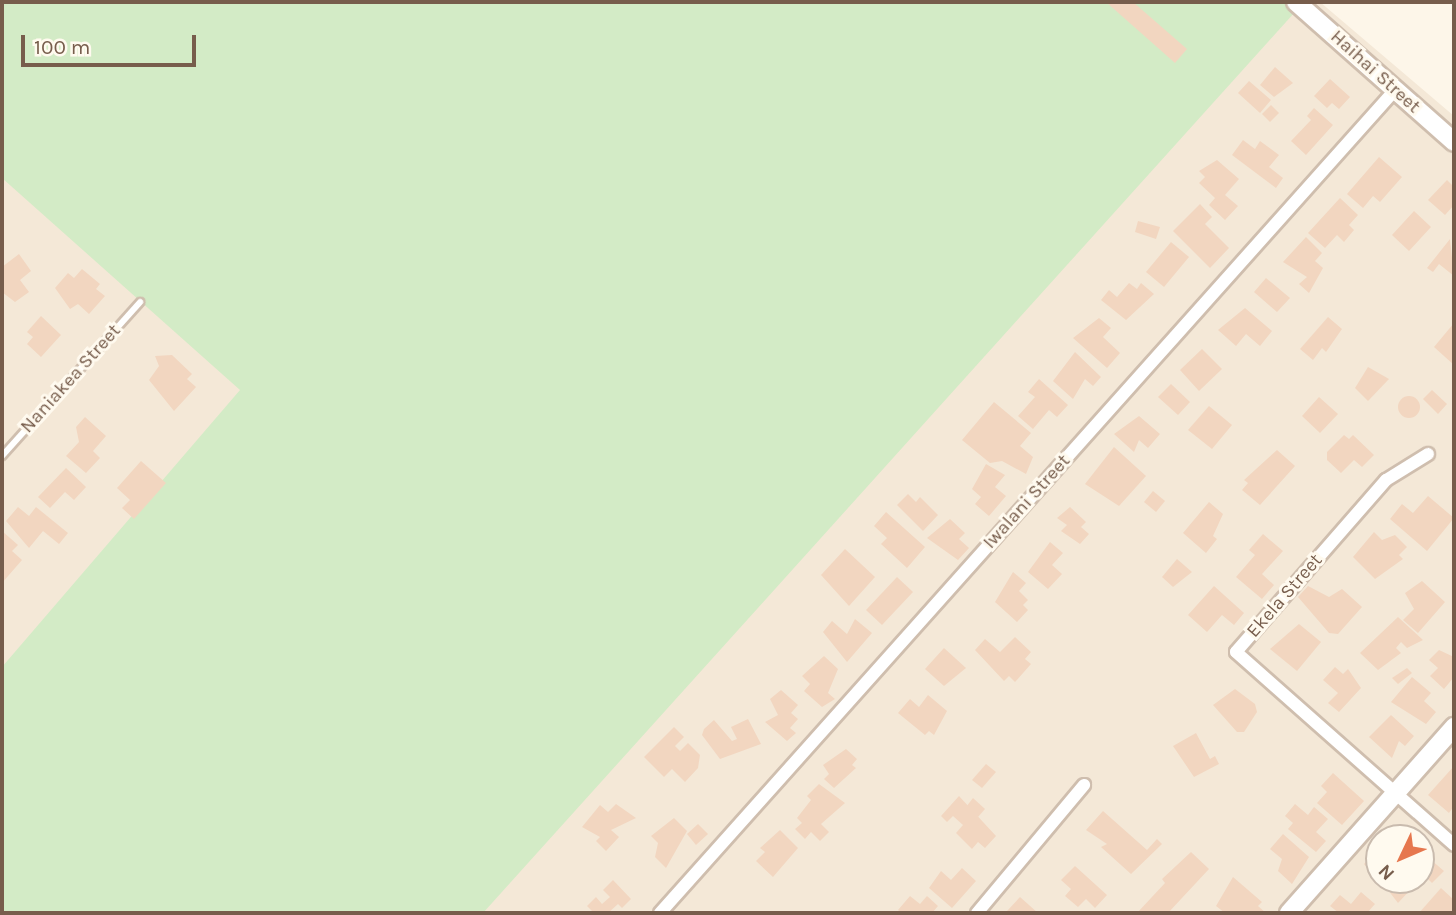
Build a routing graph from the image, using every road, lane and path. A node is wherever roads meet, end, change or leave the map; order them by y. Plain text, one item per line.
1 (1296, 2) edge
2 (1395, 90) junction
3 (1454, 142) edge
4 (140, 302) dead end
5 (1429, 454) dead end
6 (2, 456) edge
7 (1454, 727) edge
8 (1084, 785) dead end
9 (1396, 793) junction
10 (1454, 845) edge
11 (660, 913) edge
12 (977, 913) edge
13 (1289, 913) edge

1 - 2 street, Haihai Street
2 - 3 street, Haihai Street
2 - 11 street, Iwalani Street
4 - 6 lane, Naniakea Street
5 - 9 street, Ekela Street
7 - 9 street
8 - 12 street
9 - 10 street
9 - 13 street

